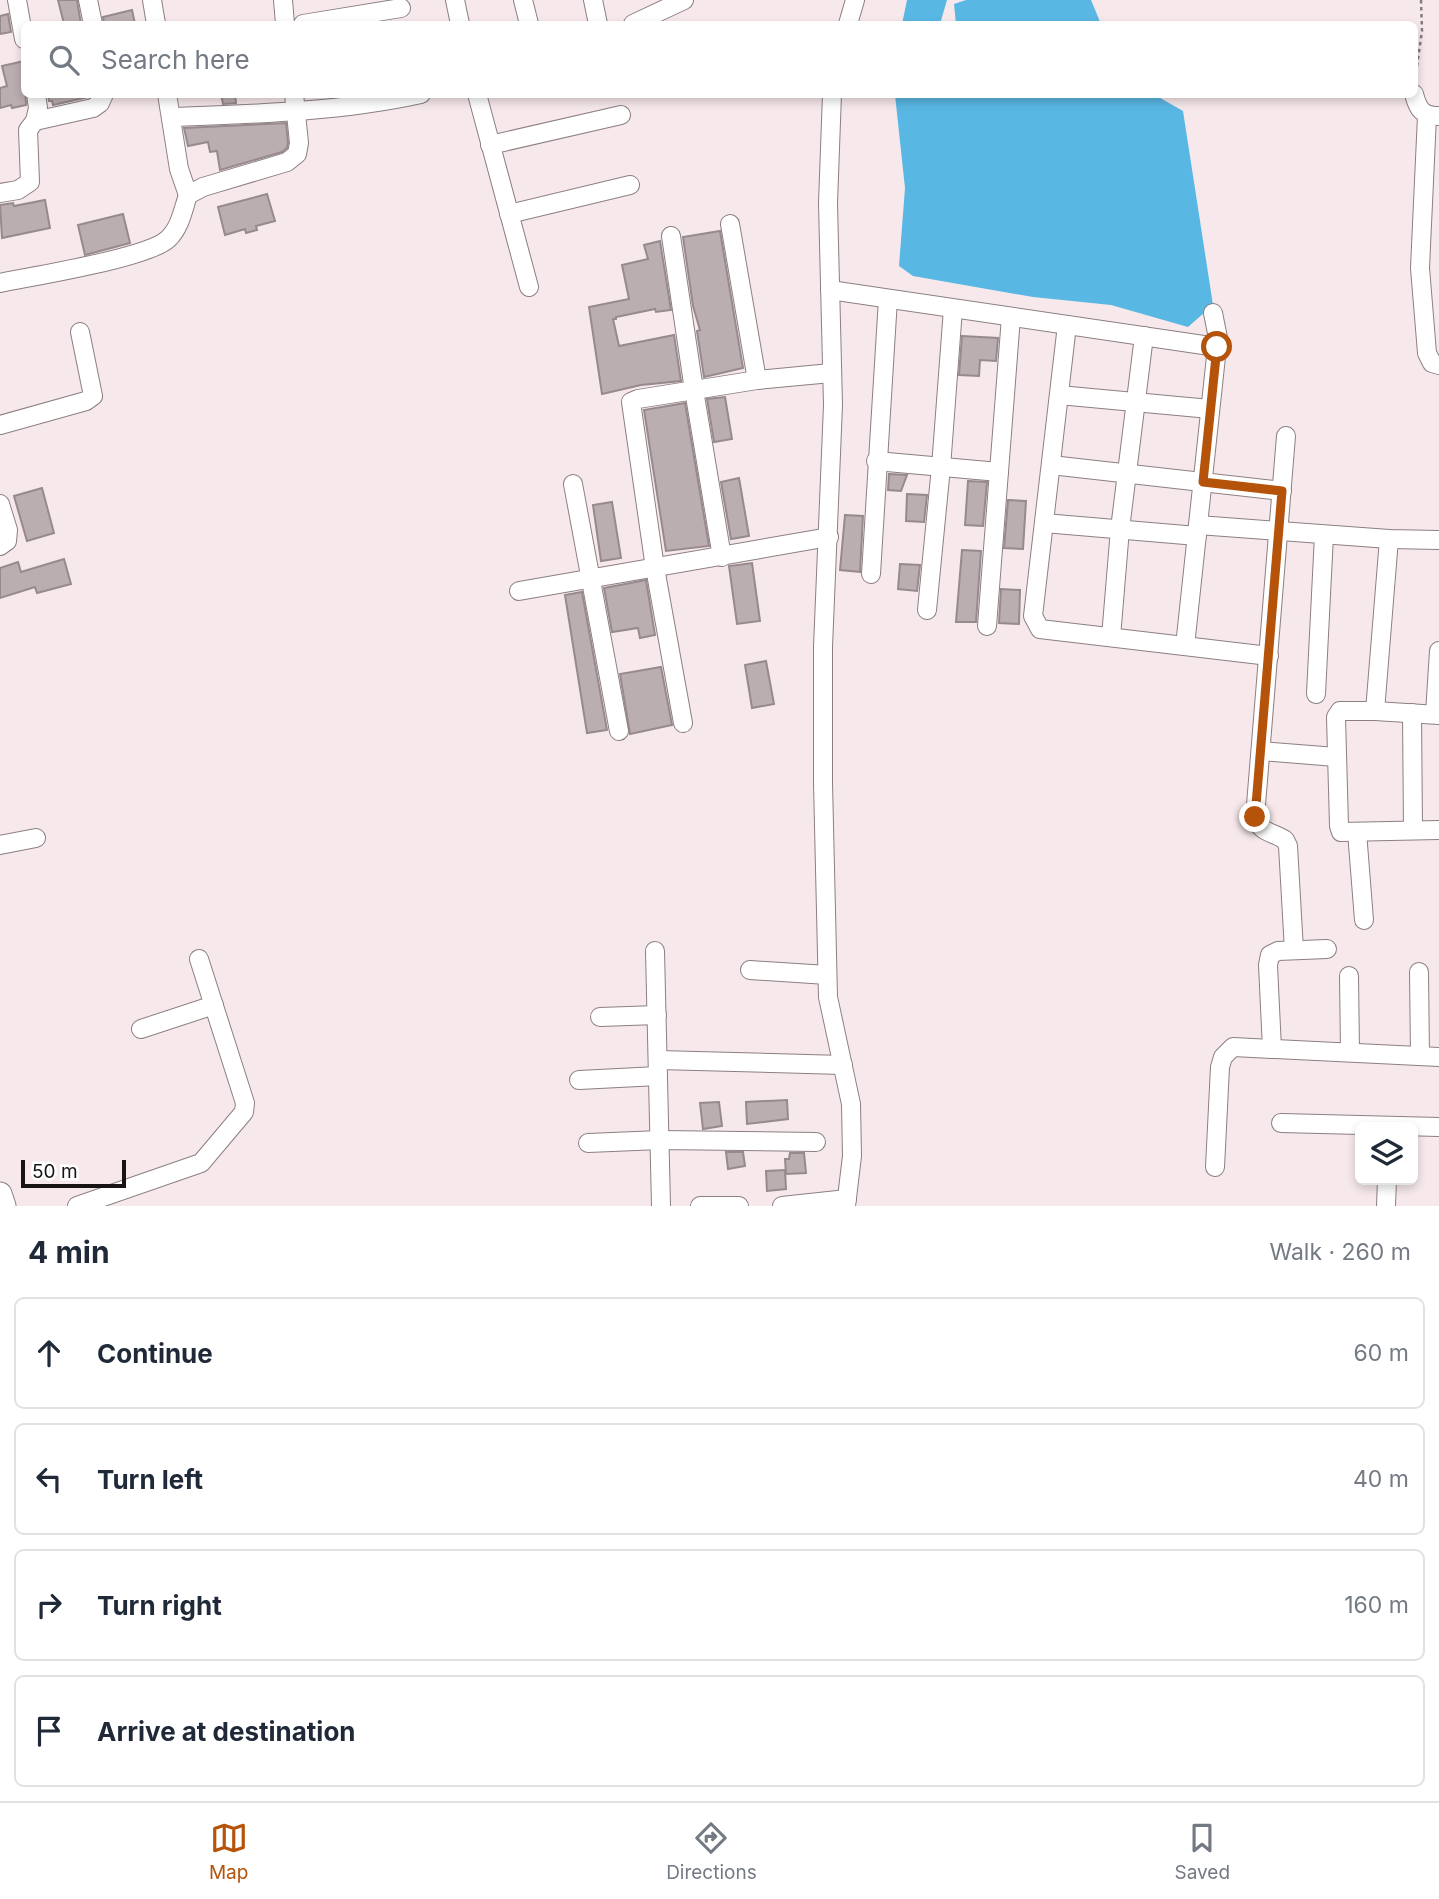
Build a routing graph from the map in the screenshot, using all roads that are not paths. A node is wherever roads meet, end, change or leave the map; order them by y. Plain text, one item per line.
1 (17, 0) edge
2 (88, 0) edge
3 (152, 0) edge
4 (283, 0) edge
5 (455, 0) edge
6 (523, 0) edge
7 (593, 0) edge
8 (684, 0) edge
9 (855, 0) edge
10 (663, 6) edge
11 (401, 8) dead end
12 (92, 21) edge
13 (156, 21) edge
14 (285, 21) edge
15 (321, 21) edge
16 (459, 21) edge
17 (528, 21) edge
18 (597, 21) edge
19 (638, 21) edge
20 (849, 21) edge
21 (21, 22) edge
22 (37, 98) edge
23 (102, 98) edge
24 (168, 98) edge
25 (402, 98) edge
26 (478, 98) edge
27 (832, 98) edge
28 (1415, 98) edge
29 (295, 103) edge
30 (621, 116) dead end
31 (1433, 116) edge
32 (171, 117) junction
33 (35, 121) junction
34 (491, 145) junction
35 (630, 185) dead end
36 (0, 193) edge
37 (188, 195) junction
38 (509, 214) junction
39 (730, 224) dead end
40 (671, 236) dead end
41 (0, 282) edge
42 (529, 288) dead end
43 (830, 290) junction
44 (888, 299) junction
45 (953, 309) junction
46 (1213, 313) dead end
47 (1012, 317) junction
48 (1067, 325) junction
49 (80, 332) dead end
50 (1144, 336) junction
51 (1217, 347) junction
52 (1439, 365) edge
53 (831, 373) junction
54 (757, 380) junction
55 (694, 390) junction
56 (1059, 395) junction
57 (1136, 400) junction
58 (1210, 409) junction
59 (0, 425) edge
60 (1286, 436) dead end
61 (876, 461) junction
62 (1051, 465) junction
63 (941, 467) junction
64 (999, 472) junction
65 (1127, 473) junction
66 (1203, 482) junction
67 (573, 484) dead end
68 (1282, 491) junction
69 (0, 504) edge
70 (1044, 523) junction
71 (1120, 529) junction
72 (1197, 531) junction
73 (1280, 531) junction
74 (1324, 535) junction
75 (829, 537) junction
76 (1389, 539) junction
77 (1439, 540) edge
78 (0, 546) edge
79 (722, 557) junction
80 (655, 568) junction
81 (871, 574) dead end
82 (590, 579) junction
83 (519, 591) dead end
84 (927, 610) dead end
85 (987, 626) dead end
86 (1111, 637) junction
87 (1185, 646) junction
88 (1439, 651) edge
89 (1269, 656) junction
90 (1316, 694) dead end
91 (1375, 711) junction
92 (1412, 713) junction
93 (1437, 715) edge
94 (683, 723) dead end
95 (619, 731) dead end
96 (1261, 751) junction
97 (1336, 757) junction
98 (1413, 830) junction
99 (1439, 830) edge
100 (1357, 832) junction
101 (36, 838) dead end
102 (0, 845) edge
103 (1364, 920) dead end
104 (1326, 949) dead end
105 (1294, 950) junction
106 (655, 951) dead end
107 (199, 959) dead end
108 (750, 970) dead end
109 (1419, 972) dead end
110 (827, 975) junction
111 (1349, 976) dead end
112 (214, 1005) junction
113 (657, 1015) junction
114 (600, 1017) dead end
115 (141, 1029) dead end
116 (1272, 1049) junction
117 (1350, 1052) junction
118 (1420, 1056) junction
119 (1439, 1057) edge
120 (843, 1065) junction
121 (658, 1068) junction
122 (579, 1080) dead end
123 (1281, 1123) dead end
124 (1355, 1125) edge
125 (1418, 1127) edge
126 (1439, 1127) edge
127 (660, 1140) junction
128 (816, 1142) dead end
129 (588, 1143) dead end
130 (1214, 1167) dead end
131 (1387, 1185) edge
132 (0, 1194) edge
133 (847, 1202) edge
134 (4, 1206) edge
135 (77, 1206) edge
136 (661, 1206) edge
137 (700, 1206) edge
138 (730, 1206) edge
139 (782, 1206) edge
140 (1386, 1206) edge

1 - 21 street
2 - 12 street
3 - 13 street
4 - 14 street
5 - 16 street
6 - 17 street
7 - 18 street
8 - 10 street
9 - 20 street
10 - 19 street
11 - 15 street
22 - 33 street
23 - 33 street
24 - 32 street
25 - 29 street
26 - 34 street
27 - 43 street
28 - 31 street
29 - 32 street
29 - 37 street
30 - 34 street
31 - 52 street
32 - 37 street
33 - 36 street
34 - 38 street
35 - 38 street
37 - 41 street
38 - 42 street
39 - 54 street
40 - 55 street
43 - 44 street
43 - 53 street
44 - 45 street
44 - 61 street
45 - 47 street
45 - 63 street
46 - 51 street
47 - 48 street
47 - 64 street
48 - 50 street
48 - 56 street
49 - 59 street
50 - 51 street
50 - 57 street
51 - 58 street
53 - 54 street
53 - 75 street
54 - 55 street
55 - 79 street
55 - 80 street
56 - 57 street
56 - 62 street
57 - 58 street
57 - 65 street
58 - 66 street
60 - 68 street
61 - 63 street
61 - 81 street
62 - 65 street
62 - 70 street
63 - 64 street
63 - 84 street
64 - 85 street
65 - 66 street
65 - 71 street
66 - 68 street
66 - 72 street
67 - 82 street
68 - 73 street
69 - 78 street
70 - 71 street
70 - 86 street
71 - 72 street
71 - 86 street
72 - 73 street
72 - 87 street
73 - 74 street
73 - 89 street
74 - 76 street
74 - 90 street
75 - 79 street
75 - 110 street
76 - 77 street
76 - 91 street
79 - 80 street
80 - 82 street
80 - 94 street
82 - 83 street
82 - 95 street
86 - 87 street
87 - 89 street
88 - 93 street
89 - 96 street
91 - 92 street
91 - 97 street
92 - 93 street
92 - 98 street
96 - 97 street
96 - 105 street
97 - 100 street
98 - 99 street
98 - 100 street
100 - 103 street
101 - 102 street
104 - 105 street
105 - 116 street
106 - 113 street
107 - 112 street
108 - 110 street
109 - 118 street
110 - 120 street
111 - 117 street
112 - 115 street
112 - 135 street
113 - 114 street
113 - 121 street
116 - 117 street
116 - 130 street
117 - 118 street
118 - 119 street
120 - 121 street
120 - 133 street
121 - 122 street
121 - 127 street
123 - 124 street
125 - 126 street
127 - 128 street
127 - 129 street
127 - 136 street
131 - 140 street
132 - 134 main road
133 - 139 street
137 - 138 street

